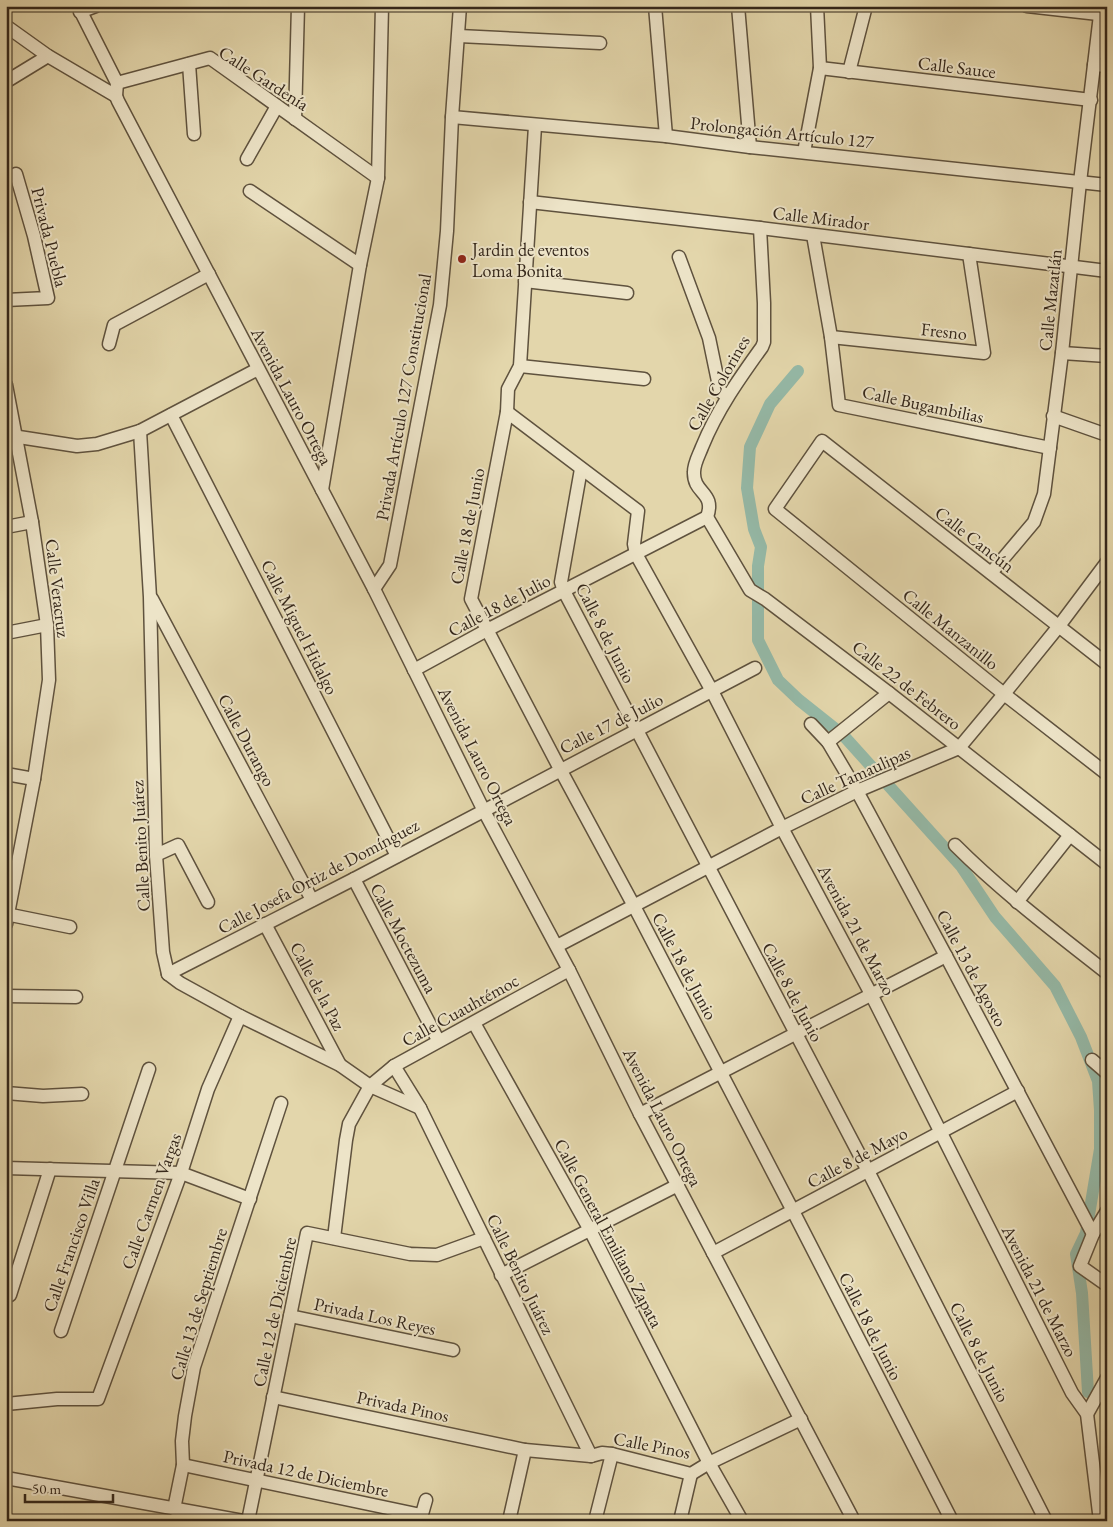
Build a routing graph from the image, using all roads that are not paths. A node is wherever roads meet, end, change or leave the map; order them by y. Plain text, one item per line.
1 (96, 6) edge
2 (298, 6) edge
3 (382, 6) edge
4 (460, 6) edge
5 (655, 6) edge
6 (738, 6) edge
7 (817, 6) edge
8 (866, 6) edge
9 (1028, 6) edge
10 (79, 9) edge
11 (1077, 9) edge
12 (1104, 15) edge
13 (6, 26) edge
14 (459, 36) junction
15 (600, 43) dead end
16 (48, 56) junction
17 (189, 64) junction
18 (1100, 65) edge
19 (820, 68) junction
20 (850, 72) junction
21 (7, 81) edge
22 (116, 90) junction
23 (1090, 100) junction
24 (277, 106) junction
25 (452, 117) junction
26 (295, 119) junction
27 (535, 126) junction
28 (194, 134) dead end
29 (666, 136) junction
30 (750, 147) junction
31 (804, 152) junction
32 (247, 159) dead end
33 (16, 174) dead end
34 (378, 178) junction
35 (1080, 182) junction
36 (1107, 185) edge
37 (250, 190) dead end
38 (530, 202) junction
39 (760, 228) junction
40 (813, 235) junction
41 (969, 254) junction
42 (679, 258) dead end
43 (360, 265) junction
44 (1071, 268) junction
45 (1107, 272) edge
46 (209, 274) junction
47 (525, 281) junction
48 (627, 293) dead end
49 (6, 300) edge
50 (830, 337) junction
51 (109, 344) dead end
52 (1062, 353) junction
53 (1107, 356) edge
54 (520, 366) junction
55 (258, 369) junction
56 (644, 378) dead end
57 (6, 385) edge
58 (727, 396) junction
59 (507, 412) junction
60 (172, 415) junction
61 (1053, 416) junction
62 (140, 431) junction
63 (1107, 435) edge
64 (12, 436) edge
65 (822, 441) joint
66 (1050, 448) junction
67 (582, 469) junction
68 (322, 490) junction
69 (707, 517) junction
70 (32, 522) junction
71 (6, 527) edge
72 (636, 554) junction
73 (1107, 562) edge
74 (991, 573) junction
75 (374, 589) junction
76 (564, 590) junction
77 (150, 597) junction
78 (47, 626) junction
79 (1059, 626) junction
80 (487, 630) junction
81 (6, 634) edge
82 (1107, 664) edge
83 (755, 668) dead end
84 (414, 670) junction
85 (712, 691) junction
86 (889, 693) junction
87 (1004, 694) junction
88 (811, 724) dead end
89 (636, 729) junction
90 (828, 742) junction
91 (959, 748) junction
92 (560, 769) junction
93 (6, 774) edge
94 (1107, 774) edge
95 (34, 779) junction
96 (857, 791) junction
97 (484, 809) junction
98 (782, 828) junction
99 (1070, 835) junction
100 (955, 846) dead end
101 (156, 855) junction
102 (397, 856) junction
103 (1107, 864) edge
104 (708, 867) junction
105 (354, 879) junction
106 (312, 900) junction
107 (208, 902) dead end
108 (1017, 902) junction
109 (634, 906) junction
110 (7, 918) edge
111 (265, 924) junction
112 (70, 927) dead end
113 (557, 946) junction
114 (946, 956) junction
115 (569, 970) junction
116 (1107, 973) edge
117 (168, 974) junction
118 (871, 994) junction
119 (6, 996) edge
120 (76, 997) dead end
121 (240, 1016) junction
122 (474, 1023) junction
123 (796, 1034) junction
124 (438, 1040) junction
125 (1092, 1060) dead end
126 (340, 1065) junction
127 (394, 1066) junction
128 (149, 1069) dead end
129 (721, 1073) junction
130 (1107, 1073) edge
131 (370, 1086) junction
132 (1018, 1091) junction
133 (6, 1093) edge
134 (82, 1094) dead end
135 (281, 1104) dead end
136 (420, 1108) junction
137 (640, 1114) junction
138 (941, 1132) junction
139 (6, 1168) edge
140 (50, 1169) junction
141 (115, 1170) junction
142 (868, 1171) junction
143 (181, 1173) junction
144 (678, 1185) junction
145 (250, 1199) junction
146 (793, 1211) junction
147 (1107, 1211) edge
148 (590, 1230) junction
149 (1091, 1230) junction
150 (334, 1238) junction
151 (484, 1238) junction
152 (713, 1253) junction
153 (502, 1275) junction
154 (1107, 1284) edge
155 (10, 1295) dead end
156 (290, 1316) junction
157 (61, 1331) dead end
158 (453, 1350) dead end
159 (1107, 1378) edge
160 (273, 1397) junction
161 (6, 1404) edge
162 (1087, 1414) junction
163 (801, 1419) junction
164 (525, 1450) junction
165 (612, 1454) junction
166 (591, 1456) junction
167 (709, 1463) junction
168 (183, 1465) junction
169 (691, 1474) junction
170 (6, 1478) edge
171 (256, 1480) junction
172 (426, 1500) dead end
173 (174, 1509) junction
174 (421, 1518) edge
175 (243, 1521) edge
176 (248, 1521) edge
177 (509, 1521) edge
178 (595, 1521) edge
179 (680, 1521) edge
180 (742, 1521) edge
181 (854, 1521) edge
182 (952, 1521) edge
183 (1046, 1521) edge
184 (1100, 1521) edge

1 - 10 street
2 - 26 street
3 - 34 street
4 - 14 street, Privada Artículo 127 Constitucional
5 - 29 street
6 - 30 street
7 - 19 street
8 - 20 street
9 - 11 street
10 - 22 street, Avenida Lauro Ortega
11 - 12 street
12 - 18 street, Calle Mazatlán
13 - 16 street
14 - 15 street
14 - 25 street, Privada Artículo 127 Constitucional
16 - 21 street
16 - 22 street
17 - 22 street, Calle Gardenía
17 - 24 street, Calle Gardenía
17 - 28 street
18 - 23 street, Calle Mazatlán
19 - 20 street, Calle Sauce
19 - 31 street
20 - 23 street, Calle Sauce
22 - 46 street, Avenida Lauro Ortega
23 - 35 street, Calle Mazatlán
24 - 26 street, Calle Gardenía
24 - 32 street
25 - 27 street, Prolongación Artículo 127
25 - 75 street, Privada Artículo 127 Constitucional
26 - 34 street, Calle Gardenía
27 - 29 street, Prolongación Artículo 127
27 - 38 street
29 - 30 street, Prolongación Artículo 127
30 - 31 street, Prolongación Artículo 127
31 - 35 street, Prolongación Artículo 127
33 - 49 street, Privada Puebla
34 - 43 street
35 - 36 street, Prolongación Artículo 127
35 - 44 street, Calle Mazatlán
37 - 43 street
38 - 39 street, Calle Mirador
38 - 47 street
39 - 40 street, Calle Mirador
39 - 58 street, Calle Colorines
40 - 41 street, Calle Mirador
40 - 50 street, Calle Bugambilias
41 - 44 street, Calle Mirador
41 - 50 street, Fresno
42 - 58 street
43 - 68 street
44 - 45 street, Calle Mirador
44 - 52 street, Calle Mazatlán
46 - 51 street
46 - 55 street, Avenida Lauro Ortega
47 - 48 street
47 - 54 street
50 - 66 street, Calle Bugambilias
52 - 53 street
52 - 61 street, Calle Mazatlán
54 - 56 street
54 - 59 street, Calle 18 de Junio
55 - 60 street
55 - 68 street, Avenida Lauro Ortega
57 - 64 street, Calle Veracruz
58 - 69 street, Calle Colorines
59 - 67 street, Avenida 21 de Marzo
59 - 80 street, Calle 18 de Junio
60 - 62 street
60 - 102 street, Calle Miguel Hidalgo
61 - 63 street
61 - 66 street, Calle Mazatlán
62 - 64 street
62 - 77 street, Calle Benito Juárez
64 - 70 street, Calle Veracruz
65 - 74 street, Calle Cancún
65 - 87 street, Calle Manzanillo
66 - 74 street, Calle Mazatlán
67 - 72 street, Avenida 21 de Marzo
67 - 76 street, Calle 8 de Junio
68 - 75 street, Avenida Lauro Ortega
69 - 72 street, Calle 18 de Julio
69 - 86 street, Calle 22 de Febrero
70 - 71 street
70 - 78 street, Calle Veracruz
72 - 76 street, Calle 18 de Julio
72 - 85 street, Avenida 21 de Marzo
73 - 79 street, Calle Tamaulipas
74 - 79 street, Calle Cancún
75 - 84 street, Avenida Lauro Ortega
76 - 80 street, Calle 18 de Julio
76 - 89 street, Calle 8 de Junio
77 - 101 street, Calle Benito Juárez
77 - 106 street, Calle Durango
78 - 81 street
78 - 95 street, Calle Veracruz
79 - 82 street, Calle Cancún
79 - 87 street, Calle Tamaulipas
80 - 84 street, Calle 18 de Julio
80 - 92 street, Calle 18 de Junio
83 - 85 street, Calle 17 de Julio
84 - 97 street, Avenida Lauro Ortega
85 - 89 street, Calle 17 de Julio
85 - 98 street, Avenida 21 de Marzo
86 - 90 street
86 - 91 street, Calle 22 de Febrero
87 - 91 street, Calle Tamaulipas
87 - 94 street, Calle Manzanillo
88 - 90 street, Calle 13 de Agosto
89 - 92 street, Calle 17 de Julio
89 - 104 street, Calle 8 de Junio
90 - 96 street, Calle 13 de Agosto
91 - 96 street, Calle Tamaulipas
91 - 99 street, Calle 22 de Febrero
92 - 97 street, Calle 17 de Julio
92 - 109 street, Calle 18 de Junio
93 - 95 street
95 - 110 street, Calle Veracruz
96 - 98 street, Calle Tamaulipas
96 - 114 street, Calle 13 de Agosto
97 - 102 street, Calle Josefa Ortiz de Domínguez
97 - 113 street, Avenida Lauro Ortega
98 - 104 street, Calle Tamaulipas
98 - 118 street, Avenida 21 de Marzo
99 - 103 street, Calle 22 de Febrero
99 - 108 street
100 - 108 street
101 - 107 street
101 - 117 street, Calle Benito Juárez
102 - 105 street, Calle Josefa Ortiz de Domínguez
104 - 109 street, Calle Tamaulipas
104 - 123 street, Calle 8 de Junio
105 - 106 street, Calle Josefa Ortiz de Domínguez
105 - 124 street, Calle Moctezuma
106 - 111 street, Calle Josefa Ortiz de Domínguez
108 - 116 street
109 - 113 street, Calle Tamaulipas
109 - 129 street, Calle 18 de Junio
110 - 112 street
111 - 117 street, Calle Josefa Ortiz de Domínguez
111 - 126 street, Calle de la Paz
113 - 115 street, Avenida Lauro Ortega
114 - 118 street
114 - 132 street, Calle 13 de Agosto
115 - 122 street, Calle Cuauhtémoc
115 - 137 street, Avenida Lauro Ortega
117 - 121 street
118 - 123 street
118 - 138 street, Avenida 21 de Marzo
119 - 120 street
121 - 126 street
121 - 143 street, Calle Carmen Vargas
122 - 124 street, Calle Cuauhtémoc
122 - 148 street, Calle General Emiliano Zapata
123 - 129 street
123 - 142 street, Calle 8 de Junio
124 - 127 street, Calle Cuauhtémoc
125 - 130 street
126 - 131 street
127 - 131 street, Calle Cuauhtémoc
127 - 136 street, Calle Benito Juárez
128 - 141 street, Calle Francisco Villa
129 - 137 street
129 - 146 street, Calle 18 de Junio
131 - 136 street
131 - 150 street
132 - 138 street, Calle 8 de Mayo
132 - 149 street, Calle 13 de Agosto
133 - 134 street
135 - 145 street, Calle 13 de Septiembre
136 - 151 street, Calle Benito Juárez
137 - 144 street, Avenida Lauro Ortega
138 - 142 street, Calle 8 de Mayo
138 - 162 street, Avenida 21 de Marzo
139 - 140 street
140 - 141 street
140 - 155 street
141 - 143 street
141 - 157 street, Calle Francisco Villa
142 - 146 street, Calle 8 de Mayo
142 - 183 street, Calle 8 de Junio
143 - 145 street
143 - 161 street, Calle Carmen Vargas
144 - 148 street
144 - 152 street, Avenida Lauro Ortega
145 - 168 street, Calle 13 de Septiembre
146 - 152 street, Calle 8 de Mayo
146 - 182 street, Calle 18 de Junio
147 - 149 street
148 - 153 street
148 - 167 street, Calle General Emiliano Zapata
149 - 154 street
150 - 151 street
150 - 156 street, Calle 12 de Diciembre
151 - 153 street, Calle Benito Juárez
152 - 163 street, Avenida Lauro Ortega
153 - 166 street, Calle Benito Juárez
156 - 158 street, Privada Los Reyes
156 - 160 street, Calle 12 de Diciembre
159 - 162 street
160 - 164 street, Privada Pinos
160 - 171 street, Calle 12 de Diciembre
162 - 184 street, Avenida 21 de Marzo
163 - 167 street, Calle Pinos
163 - 181 street, Avenida Lauro Ortega
164 - 166 street, Calle Pinos
164 - 177 street
165 - 166 street, Calle Pinos
165 - 169 street, Calle Pinos
165 - 178 street
167 - 169 street, Calle Pinos
167 - 180 street, Calle General Emiliano Zapata
168 - 171 street, Privada 12 de Diciembre
168 - 173 street, Calle 13 de Septiembre
169 - 179 street
170 - 173 street
171 - 174 street, Privada 12 de Diciembre
171 - 176 street, Calle 12 de Diciembre
172 - 174 street, Privada 12 de Diciembre
173 - 175 street

